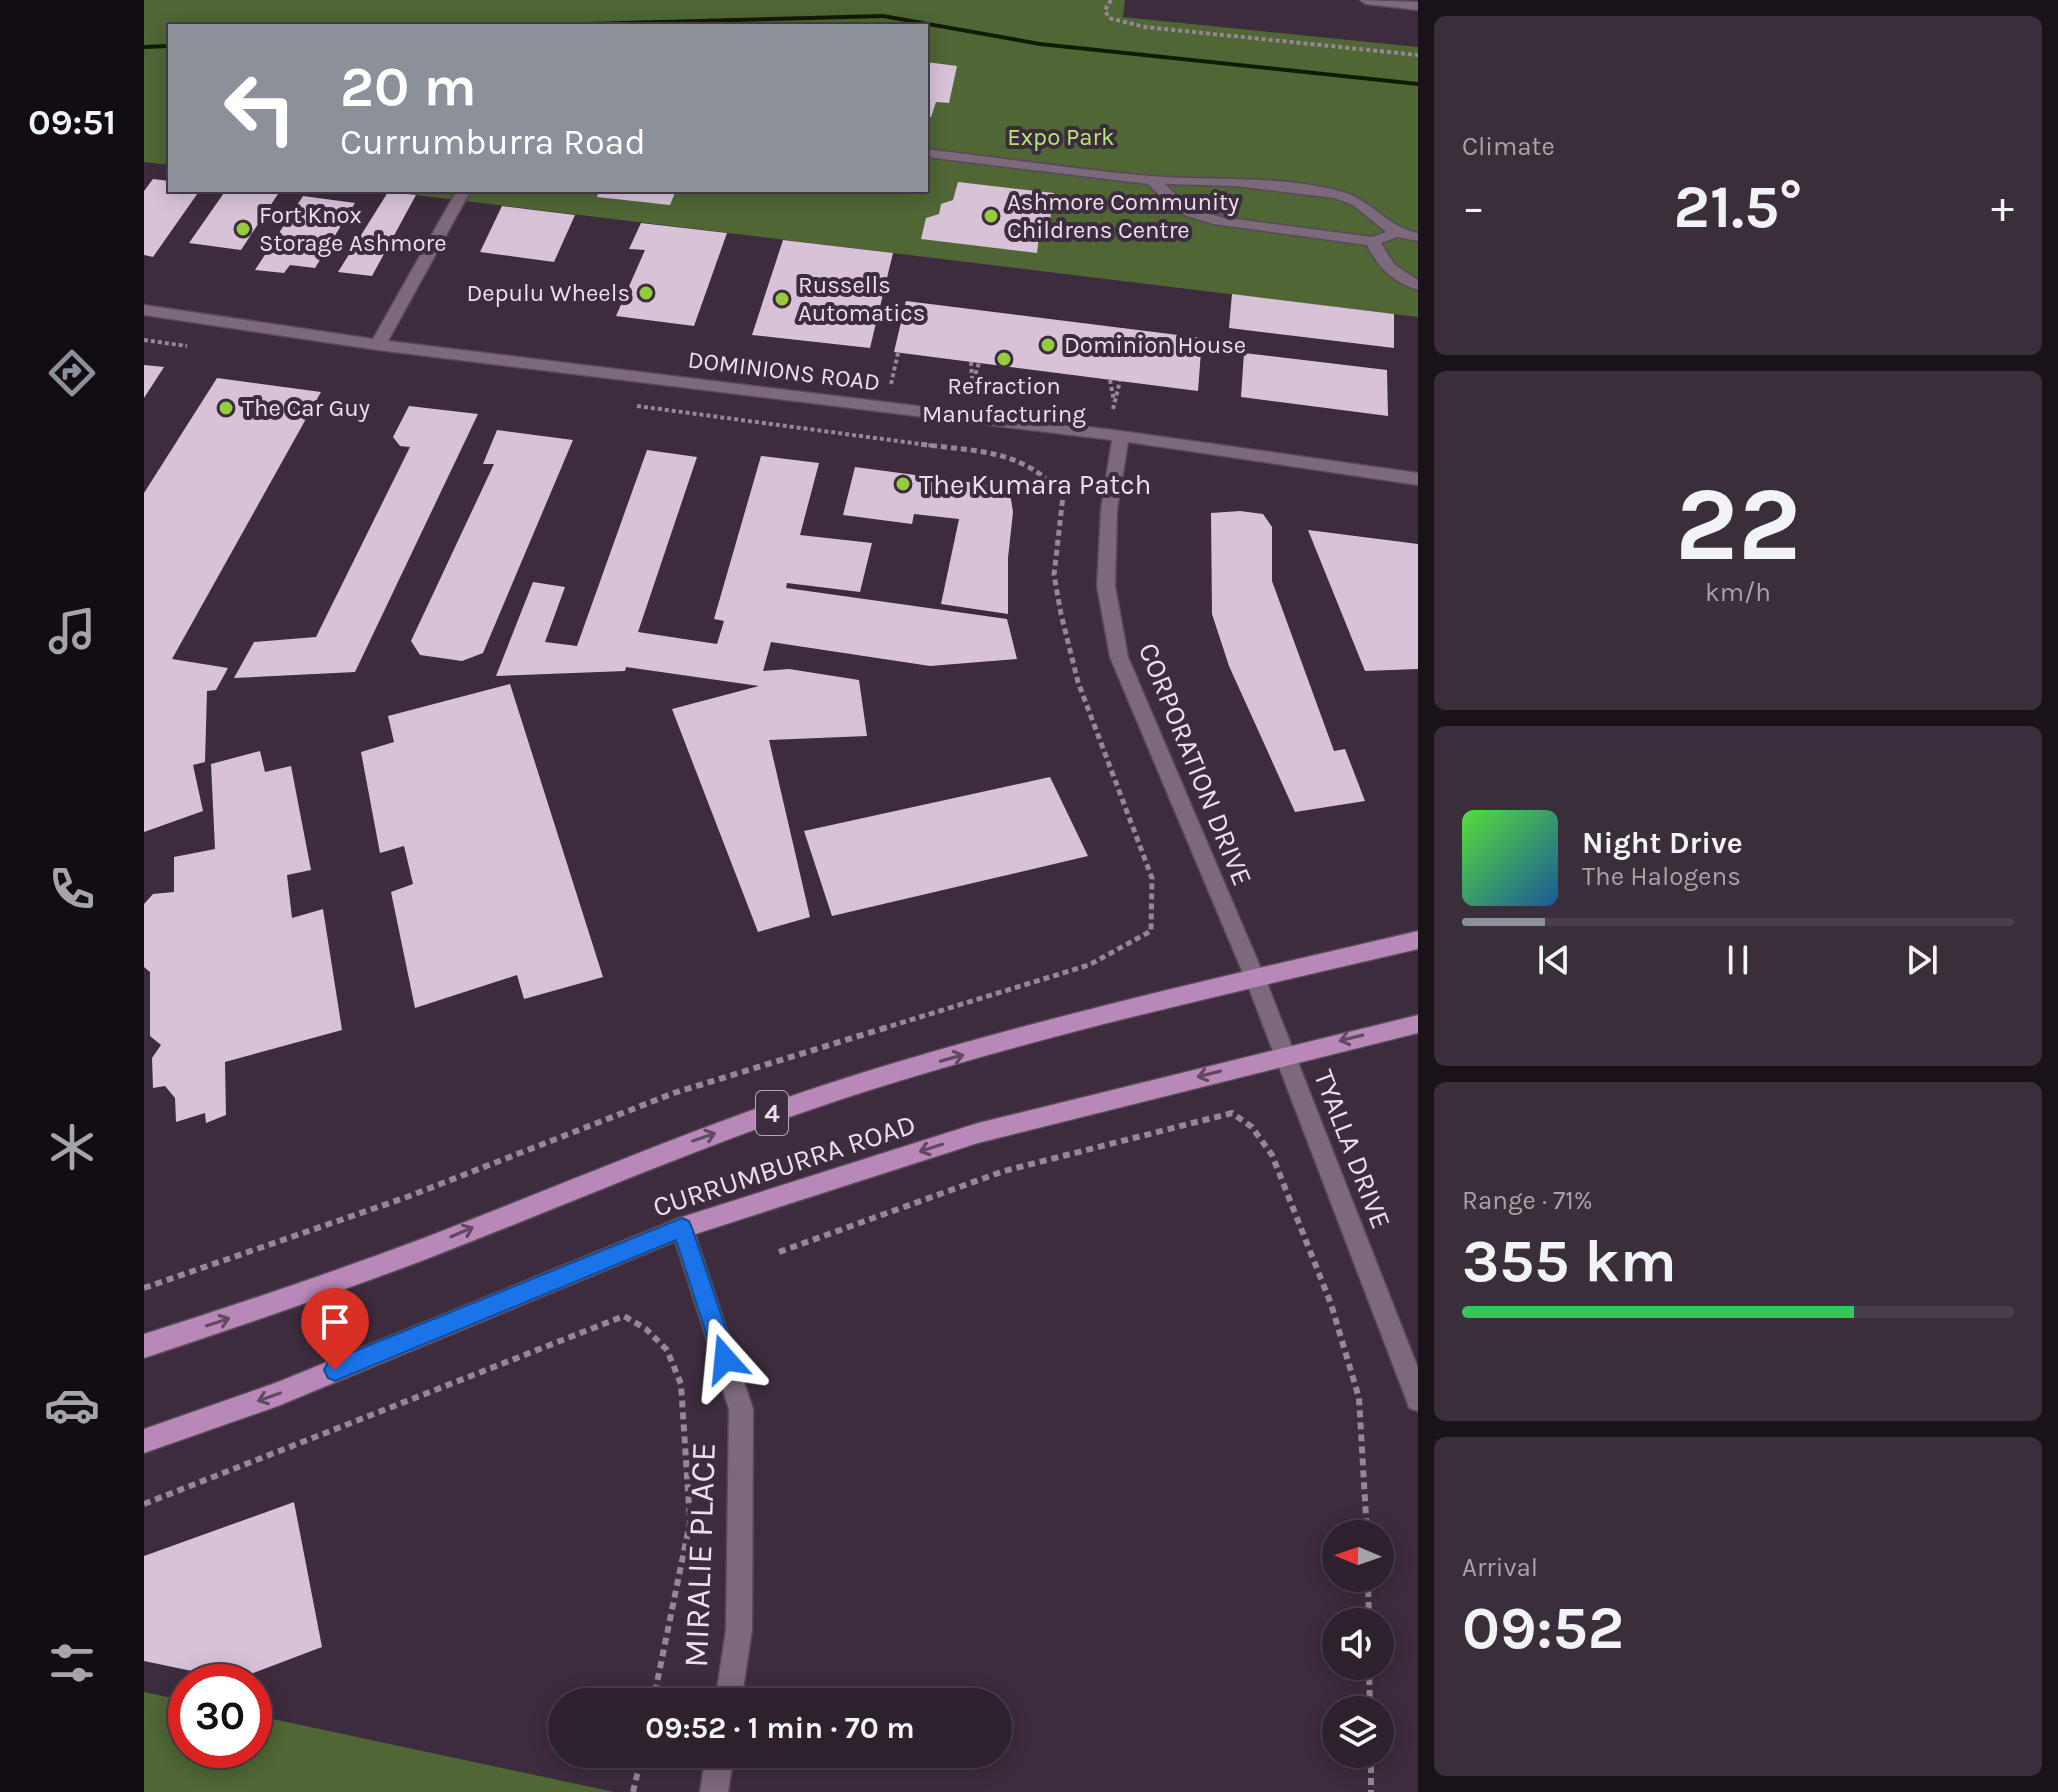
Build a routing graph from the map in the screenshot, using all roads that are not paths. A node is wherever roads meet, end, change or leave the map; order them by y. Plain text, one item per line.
1 (1366, 0) edge
2 (1418, 0) edge
3 (1418, 6) edge
4 (928, 153) edge
5 (1152, 180) junction
6 (463, 192) edge
7 (1396, 233) junction
8 (1418, 237) edge
9 (1373, 241) junction
10 (1418, 285) edge
11 (144, 310) edge
12 (378, 345) junction
13 (1121, 436) junction
14 (1418, 479) edge
15 (1418, 940) edge
16 (1255, 978) junction
17 (1418, 1024) edge
18 (1285, 1054) junction
19 (682, 1228) junction
20 (144, 1346) edge
21 (1418, 1399) edge
22 (144, 1441) edge
23 (730, 1688) edge
24 (718, 1768) edge
25 (714, 1792) edge

1 - 3 street
2 - 3 street
4 - 5 street
5 - 7 street
5 - 9 street
6 - 12 street
7 - 8 street
7 - 9 street
9 - 10 street
11 - 12 street, DOMINIONS ROAD
12 - 13 street, DOMINIONS ROAD
13 - 14 street, DOMINIONS ROAD
13 - 16 street, CORPORATION DRIVE
15 - 16 main road, CURRUMBURRA ROAD / 4
16 - 18 street, CORPORATION DRIVE
20 -> 16 main road, CURRUMBURRA ROAD / 4
17 -> 18 main road, CURRUMBURRA ROAD
18 -> 19 main road, CURRUMBURRA ROAD
18 - 21 street, TYALLA DRIVE
19 -> 22 main road, CURRUMBURRA ROAD
19 - 23 street, MIRALIE PLACE
24 - 25 street

